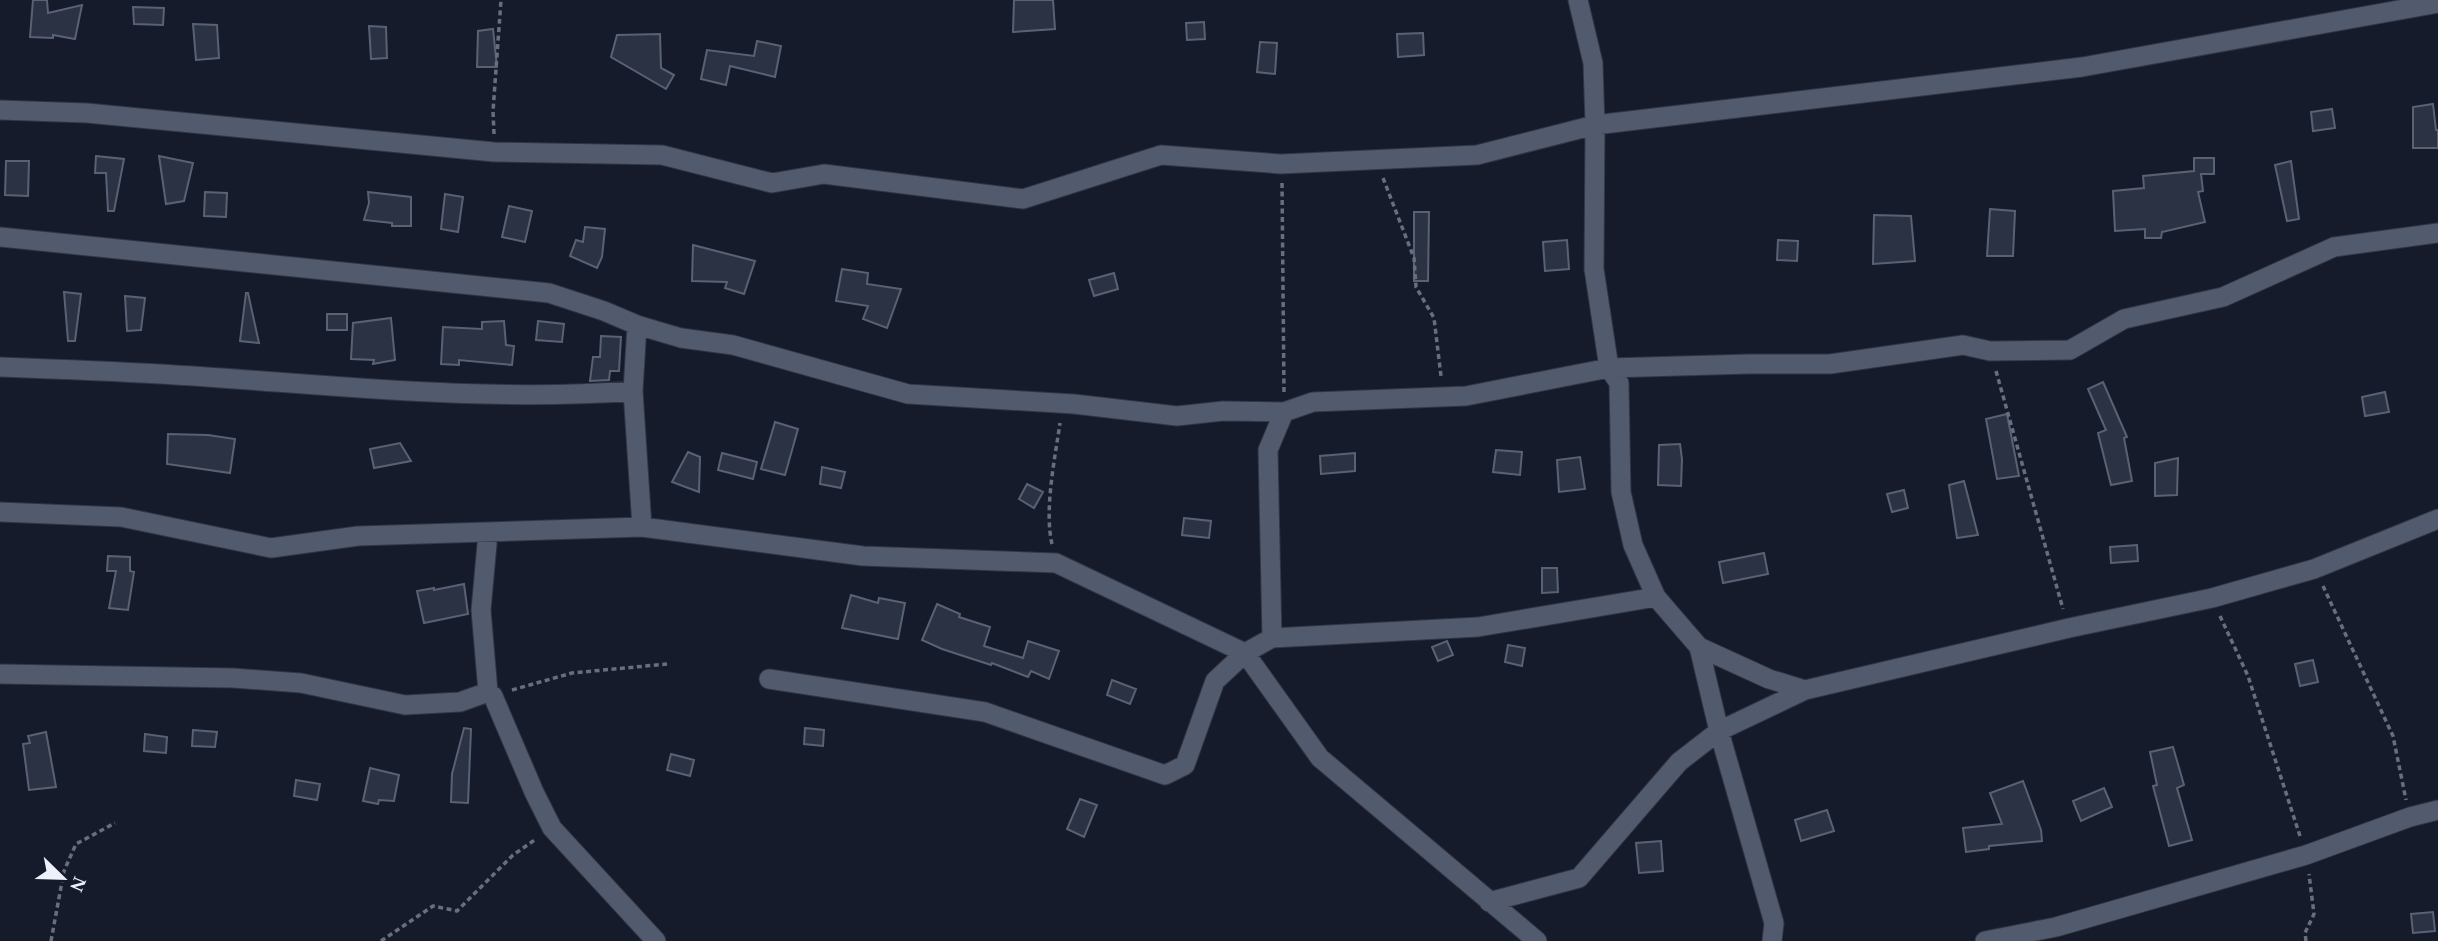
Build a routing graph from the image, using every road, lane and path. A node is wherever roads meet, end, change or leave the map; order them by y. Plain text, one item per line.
1 (501, 0) edge
2 (1578, 0) edge
3 (2437, 6) edge
4 (0, 110) edge
5 (1595, 125) junction
6 (494, 152) junction
7 (1379, 159) junction
8 (1281, 164) junction
9 (2438, 233) edge
10 (0, 237) edge
11 (637, 325) junction
12 (1990, 351) junction
13 (0, 367) edge
14 (1609, 368) junction
15 (633, 391) junction
16 (1444, 396) junction
17 (1062, 403) junction
18 (1284, 412) junction
19 (0, 512) edge
20 (2438, 519) edge
21 (642, 527) junction
22 (488, 533) junction
23 (1056, 562) junction
24 (2314, 569) junction
25 (1656, 597) junction
26 (2212, 598) junction
27 (2069, 628) junction
28 (1272, 638) junction
29 (1699, 647) junction
30 (1245, 653) junction
31 (667, 664) dead end
32 (0, 674) edge
33 (769, 679) dead end
34 (1805, 691) junction
35 (490, 694) junction
36 (1719, 731) junction
37 (2438, 810) edge
38 (2410, 817) junction
39 (115, 823) dead end
40 (552, 828) junction
41 (2306, 855) junction
42 (1489, 902) junction
43 (51, 941) edge
44 (381, 941) edge
45 (656, 941) edge
46 (1537, 941) edge
47 (1772, 941) edge
48 (1985, 941) edge
49 (2306, 941) edge

1 - 6 path
2 - 5 street
3 - 5 street
4 - 6 street
5 - 7 street
5 - 14 street
6 - 8 street
7 - 8 street
7 - 16 path
8 - 18 path
9 - 12 street
10 - 11 street
11 - 15 street
11 - 17 street
12 - 14 street
12 - 27 path
13 - 15 street
14 - 16 street
14 - 25 street
15 - 21 street
16 - 18 street
17 - 18 street
17 - 23 path
18 - 28 street
19 - 22 street
20 - 24 street
21 - 22 street
21 - 23 street
22 - 35 street
23 - 30 street
24 - 26 street
24 - 38 path
25 - 28 street
25 - 29 street
26 - 27 street
26 - 41 path
27 - 34 street
28 - 30 street
29 - 34 street
29 - 36 street
30 - 33 street
30 - 42 street
31 - 35 path
32 - 35 street
34 - 36 street
35 - 40 street
36 - 42 street
36 - 47 street
37 - 38 street
38 - 41 street
39 - 43 path
40 - 44 path
40 - 45 street
41 - 48 street
41 - 49 path
42 - 46 street

